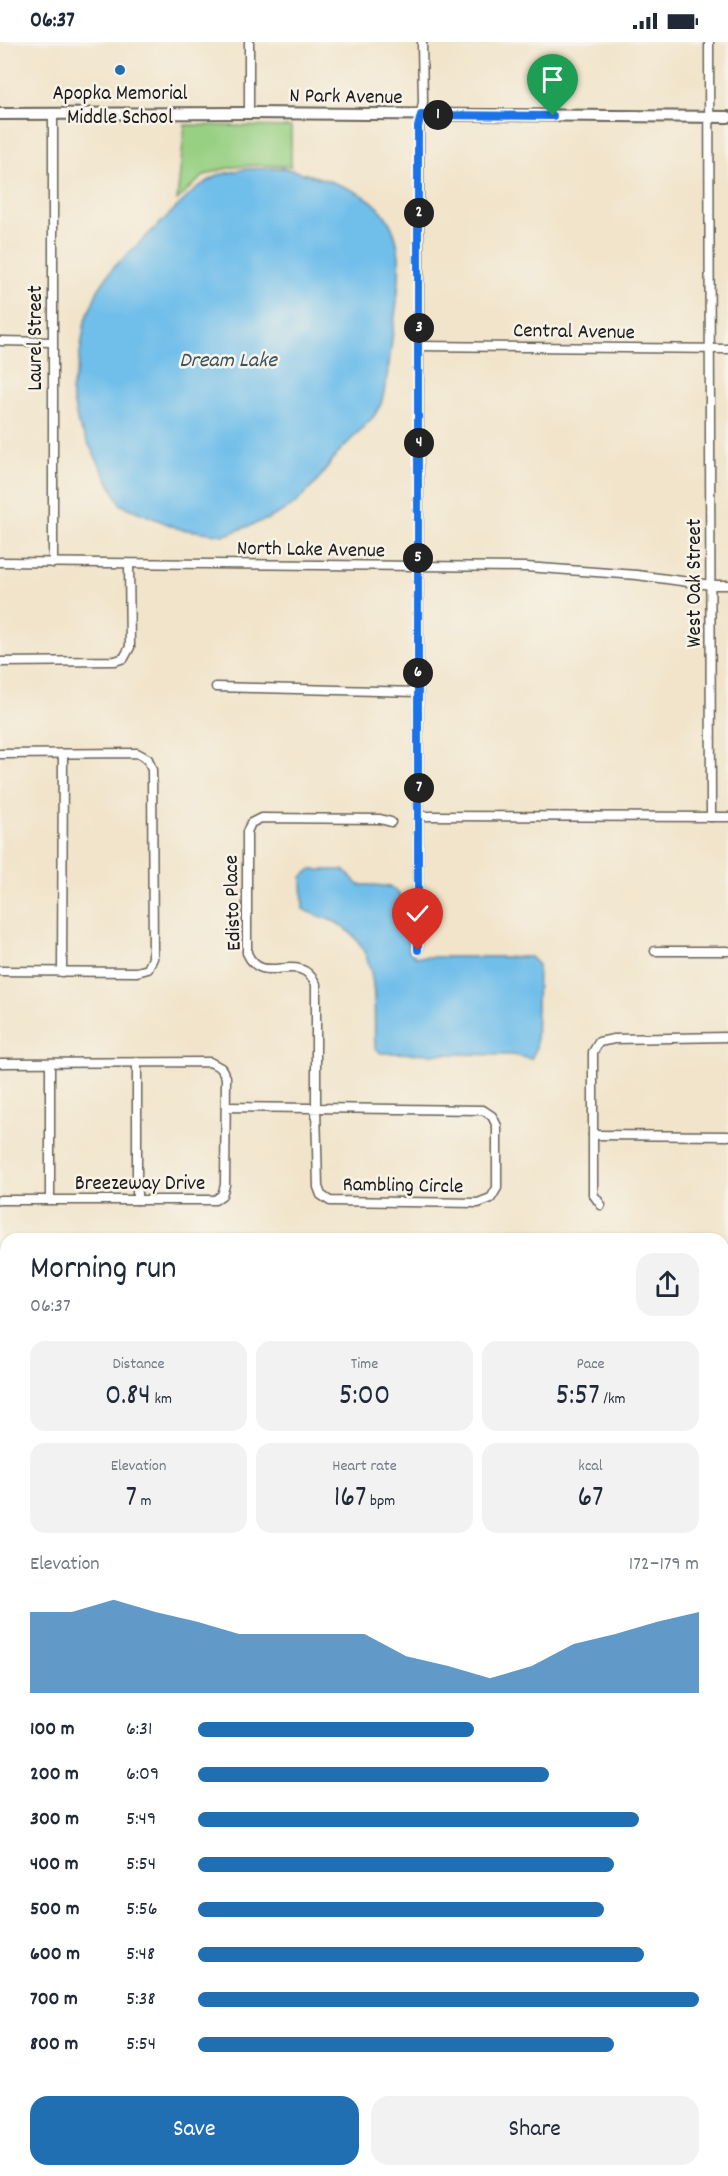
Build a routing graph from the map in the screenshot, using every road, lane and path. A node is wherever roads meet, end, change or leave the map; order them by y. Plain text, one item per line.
1 (249, 42) edge
2 (422, 42) edge
3 (709, 42) edge
4 (53, 113) junction
5 (249, 113) junction
6 (0, 114) edge
7 (421, 115) junction
8 (710, 117) junction
9 (728, 117) edge
10 (0, 341) edge
11 (52, 342) junction
12 (419, 346) junction
13 (711, 349) junction
14 (728, 349) edge
15 (0, 562) edge
16 (53, 563) junction
17 (129, 564) junction
18 (418, 567) junction
19 (711, 585) junction
20 (728, 585) edge
21 (0, 662) edge
22 (216, 687) dead end
23 (418, 692) junction
24 (0, 754) edge
25 (63, 754) junction
26 (419, 816) junction
27 (711, 818) junction
28 (728, 818) edge
29 (391, 822) dead end
30 (418, 950) dead end
31 (655, 951) dead end
32 (728, 951) edge
33 (0, 971) edge
34 (62, 972) junction
35 (728, 1037) edge
36 (137, 1062) junction
37 (0, 1063) edge
38 (50, 1063) junction
39 (226, 1107) junction
40 (316, 1108) junction
41 (593, 1135) junction
42 (728, 1136) edge
43 (50, 1199) junction
44 (0, 1200) edge
45 (137, 1200) junction
46 (601, 1204) dead end

1 - 5 street
2 - 7 street
3 - 8 street, West Oak Street
4 - 5 main road, N Park Avenue
4 - 6 main road, N Park Avenue
4 - 11 street, Laurel Street
5 - 7 main road, N Park Avenue
7 - 8 main road, N Park Avenue
7 - 12 street
8 - 9 main road, N Park Avenue
8 - 13 street, West Oak Street
10 - 11 street
11 - 16 street, Laurel Street
12 - 13 street, Central Avenue
12 - 18 street
13 - 14 street, Central Avenue
13 - 19 street, West Oak Street
15 - 16 street, North Lake Avenue
16 - 17 street, North Lake Avenue
17 - 18 street, North Lake Avenue
17 - 21 street
18 - 19 street, North Lake Avenue
18 - 23 street
19 - 20 street, North Lake Avenue
19 - 27 street, West Oak Street
22 - 23 street
23 - 26 street
24 - 25 street
25 - 34 street
25 - 34 street
26 - 27 street
26 - 30 street
27 - 28 street
29 - 40 street, Edisto Place
31 - 32 street
33 - 34 street
35 - 41 street
36 - 38 street
36 - 39 street, Breezeway Drive
36 - 45 street
37 - 38 street
38 - 43 street
39 - 40 street, Rambling Circle
39 - 45 street, Breezeway Drive
40 - 40 street, Rambling Circle
41 - 42 street
41 - 46 street
43 - 44 street, Breezeway Drive
43 - 45 street, Breezeway Drive

